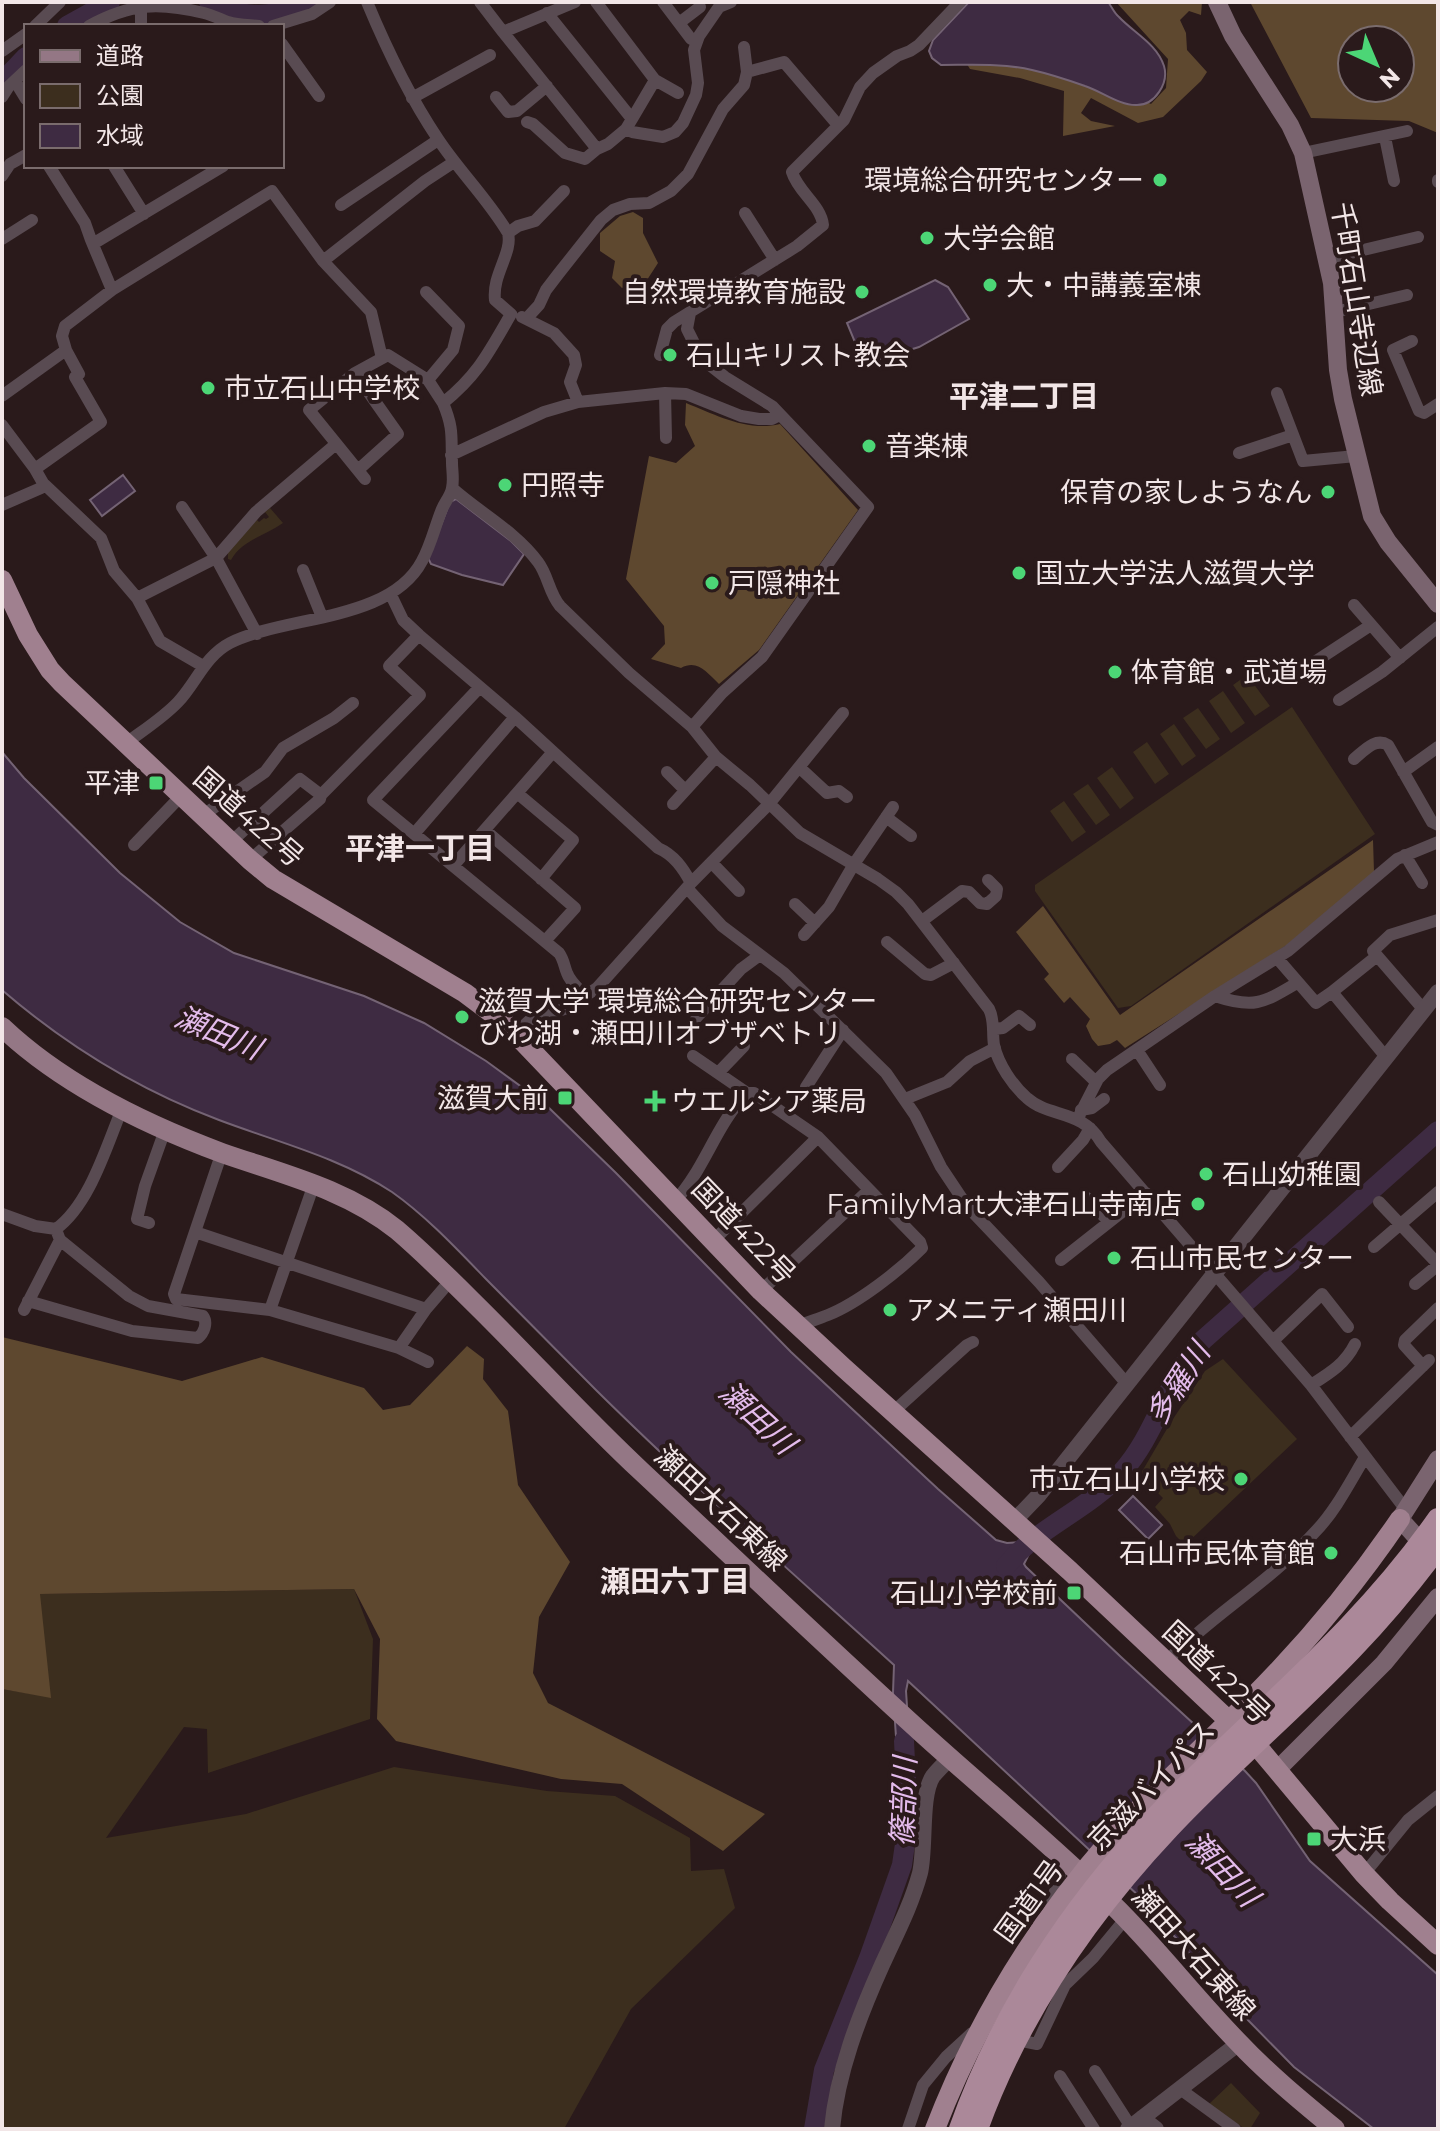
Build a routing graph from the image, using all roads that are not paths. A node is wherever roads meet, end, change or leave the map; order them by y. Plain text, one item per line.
1 (60, 2) edge
2 (330, 2) edge
3 (367, 2) edge
4 (480, 2) edge
5 (575, 2) edge
6 (596, 2) edge
7 (663, 2) edge
8 (731, 2) edge
9 (960, 2) edge
10 (1217, 2) edge
11 (141, 6) junction
12 (700, 7) dead end
13 (194, 11) junction
14 (547, 13) junction
15 (679, 23) junction
16 (37, 24) edge
17 (93, 24) edge
18 (141, 24) edge
19 (192, 24) edge
20 (228, 24) edge
21 (280, 24) edge
22 (503, 32) junction
23 (24, 35) edge
24 (691, 39) dead end
25 (284, 47) edge
26 (744, 47) dead end
27 (2, 51) edge
28 (490, 55) dead end
29 (24, 72) edge
30 (747, 72) junction
31 (655, 80) junction
32 (15, 81) junction
33 (547, 86) junction
34 (678, 93) dead end
35 (24, 96) edge
36 (319, 96) dead end
37 (2, 97) edge
38 (496, 97) dead end
39 (412, 98) junction
40 (527, 122) dead end
41 (629, 124) junction
42 (838, 125) junction
43 (1407, 131) dead end
44 (1385, 137) junction
45 (438, 140) junction
46 (597, 149) junction
47 (1303, 153) junction
48 (24, 156) edge
49 (454, 162) junction
50 (50, 168) edge
51 (115, 168) edge
52 (220, 168) edge
53 (2, 176) edge
54 (1394, 181) dead end
55 (564, 191) dead end
56 (341, 205) dead end
57 (745, 213) dead end
58 (144, 214) junction
59 (32, 220) dead end
60 (508, 233) junction
61 (1418, 237) dead end
62 (2, 239) edge
63 (91, 240) junction
64 (1325, 259) junction
65 (775, 260) junction
66 (323, 261) junction
67 (112, 290) junction
68 (426, 292) dead end
69 (1407, 295) dead end
70 (1335, 312) junction
71 (690, 313) junction
72 (511, 314) junction
73 (527, 318) junction
74 (1412, 341) dead end
75 (66, 350) junction
76 (660, 355) dead end
77 (382, 358) junction
78 (355, 373) junction
79 (428, 380) junction
80 (665, 393) junction
81 (1277, 393) dead end
82 (2, 396) edge
83 (578, 402) junction
84 (443, 403) junction
85 (1438, 404) edge
86 (777, 412) junction
87 (2, 425) edge
88 (1293, 435) junction
89 (666, 438) dead end
90 (336, 444) junction
91 (1239, 453) dead end
92 (451, 455) junction
93 (1356, 456) junction
94 (35, 469) junction
95 (43, 483) junction
96 (452, 488) junction
97 (2, 505) edge
98 (182, 507) dead end
99 (216, 558) junction
100 (303, 570) dead end
101 (2, 580) edge
102 (391, 595) junction
103 (137, 598) junction
104 (1438, 604) edge
105 (1354, 605) dead end
106 (322, 617) junction
107 (1371, 625) junction
108 (1438, 627) edge
109 (257, 634) junction
110 (419, 635) junction
111 (1400, 658) junction
112 (203, 666) junction
113 (1307, 667) dead end
114 (480, 687) junction
115 (1339, 700) dead end
116 (353, 703) dead end
117 (843, 713) dead end
118 (515, 717) junction
119 (692, 727) junction
120 (381, 735) junction
121 (125, 744) junction
122 (392, 744) dead end
123 (1438, 747) edge
124 (553, 752) junction
125 (716, 757) junction
126 (1354, 759) dead end
127 (800, 768) junction
128 (667, 772) dead end
129 (1403, 772) junction
130 (685, 790) junction
131 (517, 793) junction
132 (321, 795) junction
133 (181, 796) junction
134 (847, 797) dead end
135 (673, 804) dead end
136 (769, 804) junction
137 (202, 816) junction
138 (1438, 825) edge
139 (485, 830) junction
140 (414, 834) junction
141 (911, 836) dead end
142 (231, 842) junction
143 (1438, 842) edge
144 (134, 845) dead end
145 (1405, 855) junction
146 (250, 860) junction
147 (712, 863) junction
148 (854, 864) junction
149 (453, 866) junction
150 (541, 879) junction
151 (988, 880) dead end
152 (1422, 883) dead end
153 (689, 886) junction
154 (739, 891) dead end
155 (795, 904) dead end
156 (1438, 920) edge
157 (922, 921) junction
158 (815, 923) junction
159 (804, 935) dead end
160 (545, 941) junction
161 (887, 942) dead end
162 (760, 955) junction
163 (1377, 956) junction
164 (1277, 958) junction
165 (954, 963) junction
166 (1297, 983) junction
167 (1332, 992) junction
168 (1438, 992) edge
169 (1215, 996) junction
170 (586, 997) junction
171 (1424, 1010) junction
172 (696, 1018) dead end
173 (1030, 1025) dead end
174 (2, 1027) edge
175 (994, 1029) junction
176 (843, 1030) junction
177 (516, 1033) junction
178 (744, 1046) dead end
179 (995, 1048) junction
180 (1137, 1050) junction
181 (693, 1056) dead end
182 (1386, 1057) junction
183 (1072, 1059) dead end
184 (718, 1073) junction
185 (1096, 1082) junction
186 (1160, 1085) dead end
187 (806, 1087) dead end
188 (747, 1093) junction
189 (905, 1099) junction
190 (1104, 1099) dead end
191 (122, 1109) junction
192 (1079, 1115) junction
193 (1090, 1128) junction
194 (165, 1130) junction
195 (818, 1137) junction
196 (222, 1152) junction
197 (1058, 1167) dead end
198 (314, 1184) junction
199 (869, 1190) junction
200 (1438, 1192) edge
201 (1146, 1193) junction
202 (1087, 1198) dead end
203 (675, 1201) junction
204 (1379, 1202) dead end
205 (2, 1214) edge
206 (1109, 1222) junction
207 (149, 1223) dead end
208 (1401, 1224) junction
209 (195, 1232) junction
210 (58, 1234) junction
211 (713, 1241) junction
212 (1374, 1247) dead end
213 (1061, 1260) dead end
214 (287, 1262) junction
215 (1438, 1265) edge
216 (1216, 1272) junction
217 (451, 1280) junction
218 (1415, 1284) dead end
219 (761, 1291) junction
220 (1438, 1308) edge
221 (426, 1309) junction
222 (270, 1310) junction
223 (798, 1326) junction
224 (1348, 1327) dead end
225 (1273, 1341) junction
226 (973, 1342) dead end
227 (1355, 1344) dead end
228 (399, 1348) junction
229 (428, 1362) dead end
230 (1127, 1384) junction
231 (1311, 1385) junction
232 (893, 1412) junction
233 (1350, 1437) junction
234 (1365, 1457) junction
235 (1438, 1459) edge
236 (1403, 1514) junction
237 (1021, 1526) junction
238 (1436, 1531) edge
239 (1438, 1561) edge
240 (1438, 1597) edge
241 (1166, 1662) junction
242 (950, 1758) junction
243 (1277, 1770) junction
244 (1438, 1796) edge
245 (1067, 1860) junction
246 (1364, 1874) junction
247 (1126, 1918) junction
248 (1438, 1945) edge
249 (979, 2020) junction
250 (1239, 2043) junction
251 (983, 2067) junction
252 (1095, 2071) dead end
253 (1060, 2076) dead end
254 (1180, 2089) junction
255 (1133, 2125) edge
256 (832, 2129) edge
257 (908, 2129) edge
258 (935, 2129) edge
259 (960, 2129) edge
260 (977, 2129) edge
261 (1094, 2129) edge
262 (1156, 2129) edge
263 (1235, 2129) edge
264 (1335, 2129) edge

1 - 16 street
2 - 21 street
3 - 39 street
4 - 22 street
5 - 14 street
6 - 31 street
7 - 15 street
8 - 41 street
9 - 42 street
10 - 47 main road, 千町石山寺辺線
11 - 13 street
11 - 17 street
11 - 18 street
12 - 15 street
13 - 19 street
13 - 20 street
14 - 22 street
14 - 41 street
15 - 24 street
22 - 33 street
23 - 27 street
25 - 36 street
26 - 30 street
28 - 39 street
29 - 32 street
30 - 42 street
30 - 73 street
31 - 34 street
31 - 41 street
32 - 35 street
32 - 37 street
33 - 38 street
33 - 46 street
39 - 45 street
40 - 46 street
41 - 46 street
42 - 65 street
43 - 44 street
44 - 47 street
44 - 54 street
45 - 49 street
45 - 56 street
47 - 64 main road, 千町石山寺辺線
48 - 53 street
49 - 60 street
49 - 66 street
50 - 63 street
51 - 58 street
52 - 58 street
55 - 60 street
57 - 65 street
58 - 63 street
59 - 62 street
60 - 72 street
61 - 64 street
63 - 67 street
64 - 70 main road, 千町石山寺辺線
65 - 71 street
66 - 67 street
66 - 77 street
67 - 75 street
68 - 79 street
69 - 70 street
70 - 93 main road, 千町石山寺辺線
71 - 76 street
71 - 86 street
72 - 73 street
72 - 84 street
73 - 83 street
74 - 85 street
75 - 82 street
75 - 94 street
77 - 78 street
77 - 79 street
78 - 90 street
78 - 90 street
79 - 84 street
80 - 83 street
80 - 86 street
80 - 89 street
81 - 88 street
83 - 92 street
84 - 92 street
86 - 119 street
87 - 94 street
88 - 91 street
88 - 93 street
90 - 99 street
92 - 96 street
93 - 104 main road, 千町石山寺辺線
94 - 95 street
95 - 97 street
95 - 103 street
96 - 102 street
96 - 119 street
98 - 99 street
99 - 103 street
99 - 109 street
100 - 106 street
101 - 121 highway, 国道422号
102 - 106 street
102 - 110 street
103 - 112 street
105 - 107 street
106 - 109 street
107 - 111 street
107 - 113 street
108 - 111 street
109 - 112 street
110 - 114 street
110 - 120 street
111 - 115 street
112 - 121 street
114 - 118 street
114 - 140 street
116 - 137 street
117 - 127 street
118 - 124 street
118 - 140 street
119 - 125 street
120 - 122 street
120 - 132 street
121 - 133 highway, 国道422号
123 - 129 street
124 - 131 street
124 - 153 street
125 - 130 street
125 - 136 street
126 - 129 street
127 - 134 street
127 - 136 street
128 - 130 street
129 - 138 street
130 - 135 street
131 - 139 street
131 - 150 street
132 - 142 street
132 - 146 street
133 - 137 highway, 国道422号
133 - 144 street
136 - 147 street
136 - 148 street
137 - 142 highway, 国道422号
139 - 149 street
139 - 150 street
140 - 149 street
141 - 148 street
142 - 146 highway, 国道422号
143 - 145 street
145 - 152 street
145 - 164 street
146 - 177 highway, 国道422号
147 - 153 street
147 - 154 street
148 - 157 street
148 - 158 street
149 - 160 street
150 - 160 street
151 - 157 street
153 - 162 street
153 - 170 street
155 - 158 street
156 - 163 street
157 - 165 street
158 - 159 street
160 - 170 street
161 - 165 street
162 - 172 street
162 - 176 street
163 - 167 street
163 - 171 street
164 - 166 street
164 - 169 street
165 - 175 street
166 - 167 street
166 - 169 street
167 - 182 street
168 - 171 street
169 - 180 street
170 - 177 street
171 - 182 street
173 - 175 street
174 - 191 main road, 瀬田大石東線
175 - 179 street
176 - 187 street
176 - 189 street
177 - 203 highway, 国道422号
178 - 184 street
179 - 189 street
179 - 192 street
180 - 185 street
180 - 186 street
181 - 184 street
182 - 216 street
183 - 185 street
184 - 188 street
185 - 192 street
188 - 195 street
188 - 203 street
189 - 230 street
190 - 192 street
191 - 194 main road, 瀬田大石東線
191 - 210 street
192 - 193 street
193 - 197 street
193 - 201 street
194 - 196 main road, 瀬田大石東線
194 - 207 street
195 - 199 street
195 - 211 street
196 - 198 main road, 瀬田大石東線
196 - 209 street
198 - 214 street
198 - 217 main road, 瀬田大石東線
199 - 219 street
199 - 223 street
200 - 208 street
201 - 206 street
201 - 216 street
202 - 206 street
203 - 211 highway, 国道422号
204 - 208 street
205 - 210 street
206 - 213 street
208 - 212 street
208 - 215 street
209 - 214 street
209 - 222 street
210 - 210 street
211 - 219 highway, 国道422号
214 - 221 street
214 - 222 street
215 - 218 street
216 - 225 street
216 - 230 street
217 - 221 street
217 - 242 main road, 瀬田大石東線
219 - 223 highway, 国道422号
220 - 233 street
221 - 228 street
222 - 228 street
223 - 232 highway, 国道422号
224 - 225 street
225 - 231 street
226 - 232 street
227 - 231 street
228 - 229 street
230 - 237 street
231 - 233 street
232 - 237 highway, 国道422号
233 - 234 street
234 - 236 street
234 - 241 street
235 - 236 main road
236 - 239 main road
236 - 251 highway, 国道1号
237 - 241 highway, 国道422号
238 - 251 highway, 京滋バイパス
240 - 243 main road
241 - 243 highway, 国道422号
242 - 245 main road, 瀬田大石東線
242 - 256 street
243 - 246 highway, 国道422号
244 - 246 street
245 - 247 main road, 瀬田大石東線
245 - 249 street
246 - 248 highway, 国道422号
247 - 249 street
247 - 250 main road, 瀬田大石東線
249 - 257 street
250 - 254 street
250 - 264 main road, 瀬田大石東線
251 - 258 highway, 国道1号
251 - 259 highway, 京滋バイパス
251 - 260 highway, 京滋バイパス
252 - 255 street
253 - 261 street
254 - 255 street
254 - 263 street
255 - 262 street

